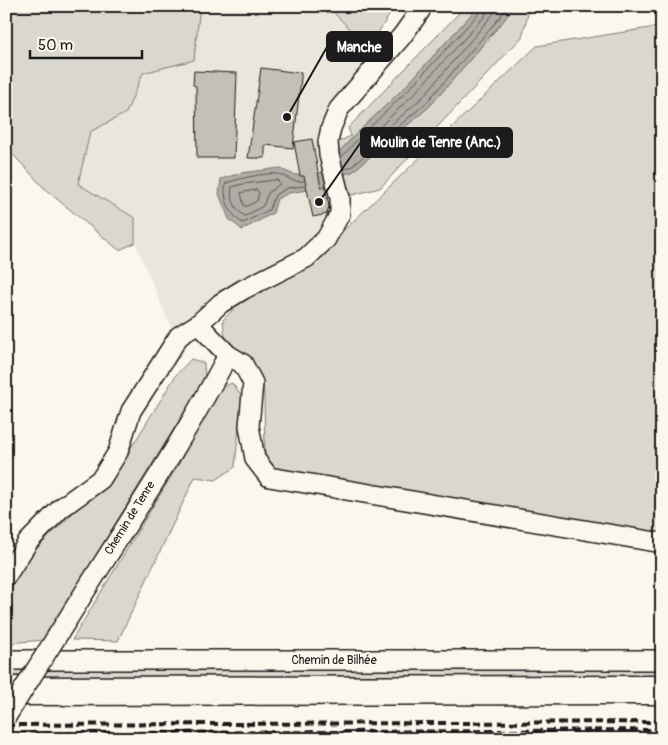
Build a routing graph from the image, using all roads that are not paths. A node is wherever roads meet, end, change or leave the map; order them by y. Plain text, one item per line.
1 (421, 6) edge
2 (198, 324) junction
3 (228, 355) junction
4 (662, 542) edge
5 (6, 576) edge
6 (6, 660) edge
7 (662, 660) edge
8 (662, 690) edge
9 (6, 691) edge
10 (6, 717) edge

1 - 2 street
2 - 3 street
2 - 5 street
3 - 4 street
3 - 10 street, Chemin de Tenre, bridge
6 - 7 street, Chemin de Bilhée
8 - 9 highway

